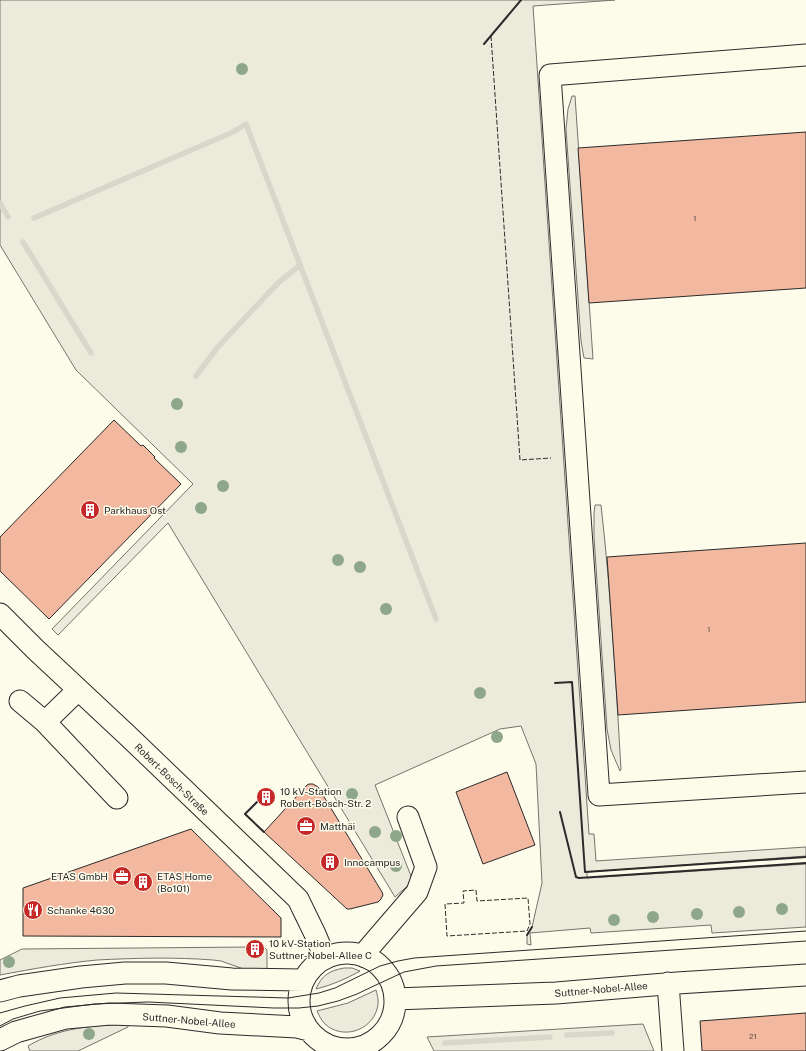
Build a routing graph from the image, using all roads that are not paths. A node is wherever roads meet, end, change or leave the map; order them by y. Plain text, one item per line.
1 (806, 55) edge
2 (0, 614) edge
3 (78, 690) junction
4 (20, 700) dead end
5 (45, 722) junction
6 (806, 782) edge
7 (117, 798) dead end
8 (408, 817) dead end
9 (366, 956) junction
10 (326, 958) junction
11 (806, 975) edge
12 (303, 980) junction
13 (668, 983) junction
14 (0, 991) edge
15 (395, 999) junction
16 (309, 1030) junction
17 (0, 1040) edge
18 (340, 1050) edge
19 (673, 1051) edge

1 - 6 street
2 - 3 street, Robert-Bosch-Straße
3 - 5 street
3 - 10 street, Robert-Bosch-Straße
4 - 5 street
5 - 7 street
8 - 9 street
9 - 10 street
9 - 15 street
10 - 12 street
11 - 13 street, Suttner-Nobel-Allee
12 - 14 street
12 - 16 street
13 - 15 street, Suttner-Nobel-Allee
13 - 19 street
15 - 18 street
16 - 17 street, Suttner-Nobel-Allee
16 - 18 street

